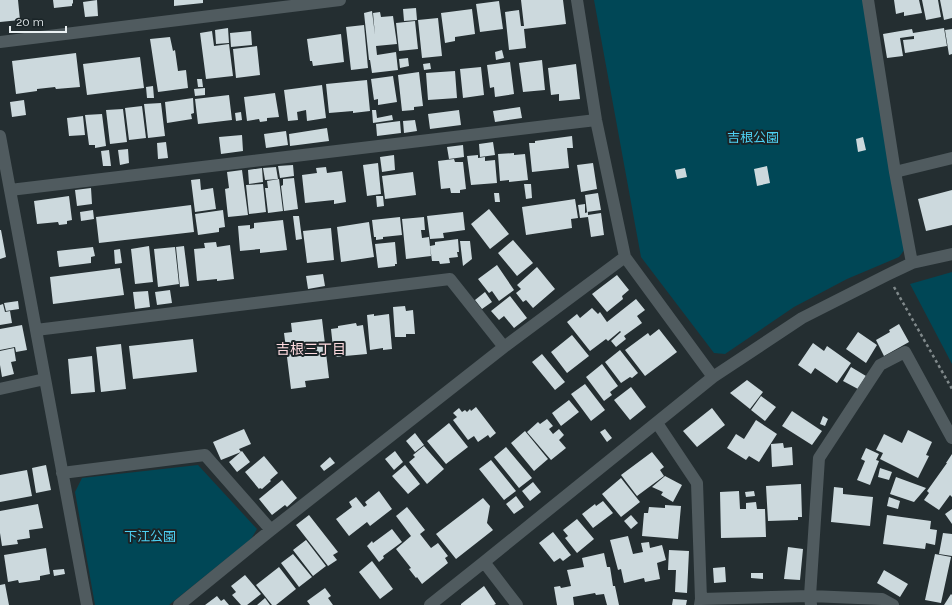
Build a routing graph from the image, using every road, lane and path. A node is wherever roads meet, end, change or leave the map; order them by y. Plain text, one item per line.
1 (340, 0) edge
2 (577, 0) edge
3 (868, 0) edge
4 (0, 42) edge
5 (596, 120) junction
6 (0, 136) edge
7 (952, 158) edge
8 (896, 172) junction
9 (10, 190) junction
10 (952, 254) edge
11 (625, 257) junction
12 (912, 263) junction
13 (886, 275) junction
14 (36, 330) junction
15 (504, 346) junction
16 (713, 377) junction
17 (45, 379) junction
18 (0, 389) edge
19 (952, 389) edge
20 (657, 423) junction
21 (952, 438) edge
22 (62, 473) junction
23 (271, 530) junction
24 (484, 562) junction
25 (811, 600) edge
26 (700, 602) edge
27 (87, 605) edge
28 (179, 605) edge
29 (430, 605) edge
30 (517, 605) edge
31 (893, 605) edge

1 - 4 street
2 - 5 street
3 - 8 street
5 - 9 street
5 - 11 street
6 - 9 street
7 - 8 street
8 - 12 street
9 - 14 street
10 - 12 street
11 - 15 street
11 - 16 street
12 - 13 street
13 - 16 street
13 - 19 path
14 - 15 street
14 - 17 street
15 - 23 street
16 - 20 street
17 - 18 street
17 - 22 street
20 - 24 street
20 - 26 street
21 - 25 street
22 - 23 street
22 - 27 street
23 - 28 street
24 - 29 street
24 - 30 street
25 - 26 street
25 - 31 street

